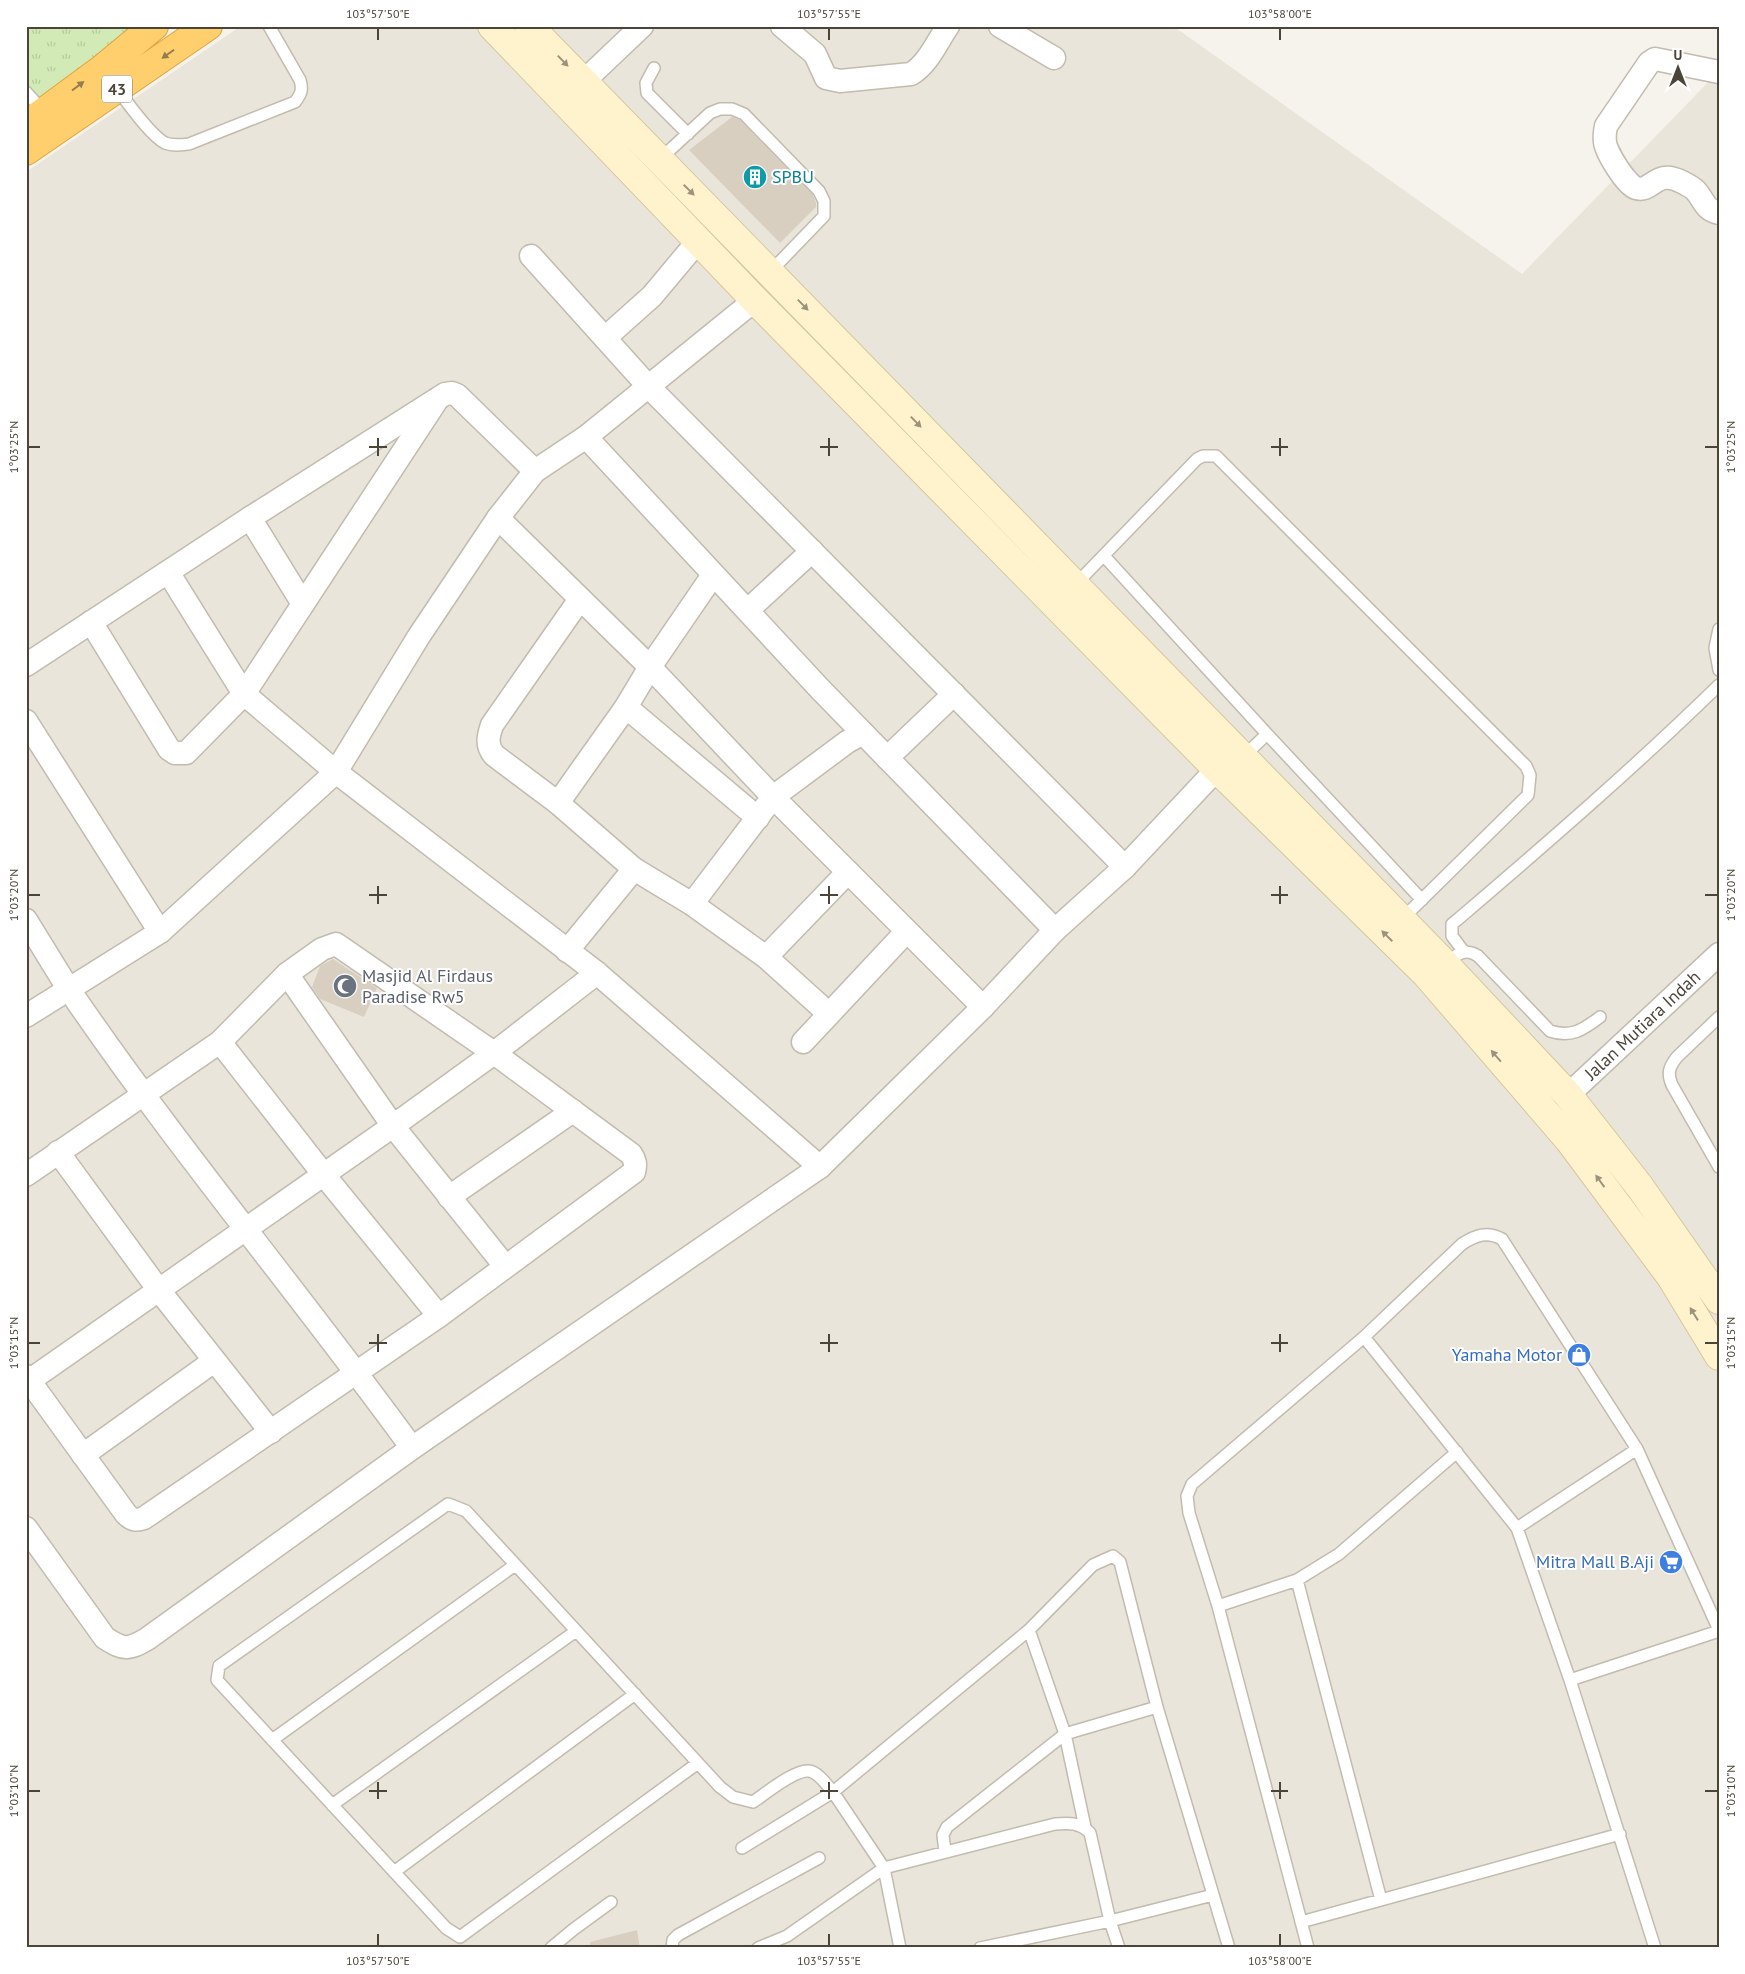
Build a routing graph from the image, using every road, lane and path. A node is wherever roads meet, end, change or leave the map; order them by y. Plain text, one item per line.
1 (154, 26) edge
2 (208, 26) edge
3 (269, 26) edge
4 (492, 26) edge
5 (529, 26) edge
6 (642, 26) edge
7 (782, 26) edge
8 (948, 26) edge
9 (1000, 26) edge
10 (1054, 58) dead end
11 (654, 68) dead end
12 (1719, 72) edge
13 (583, 82) junction
14 (117, 89) junction
15 (26, 92) edge
16 (35, 119) edge
17 (623, 123) junction
18 (688, 134) junction
19 (604, 143) junction
20 (26, 151) edge
21 (660, 160) junction
22 (1719, 213) edge
23 (698, 241) junction
24 (531, 256) dead end
25 (770, 272) junction
26 (755, 300) junction
27 (605, 338) junction
28 (648, 386) junction
29 (439, 396) junction
30 (586, 438) junction
31 (536, 471) junction
32 (250, 518) junction
33 (498, 518) junction
34 (812, 551) junction
35 (1104, 556) junction
36 (168, 572) junction
37 (713, 575) junction
38 (1075, 585) junction
39 (580, 599) junction
40 (303, 604) junction
41 (748, 610) junction
42 (91, 622) junction
43 (1719, 629) edge
44 (26, 665) edge
45 (650, 667) junction
46 (1719, 670) edge
47 (1719, 685) edge
48 (244, 694) junction
49 (954, 694) junction
50 (626, 707) junction
51 (26, 722) edge
52 (863, 732) junction
53 (1267, 734) junction
54 (1243, 757) junction
55 (887, 758) junction
56 (1217, 769) junction
57 (336, 772) junction
58 (773, 797) junction
59 (558, 803) junction
60 (758, 818) junction
61 (1125, 867) junction
62 (634, 869) junction
63 (848, 872) junction
64 (1422, 900) junction
65 (692, 904) junction
66 (1402, 919) junction
67 (26, 920) edge
68 (1055, 930) junction
69 (160, 932) junction
70 (906, 932) junction
71 (567, 951) junction
72 (1719, 954) edge
73 (766, 957) junction
74 (1444, 962) junction
75 (597, 973) junction
76 (286, 974) junction
77 (69, 990) junction
78 (983, 1007) junction
79 (30, 1014) edge
80 (829, 1014) junction
81 (1600, 1017) dead end
82 (1719, 1017) edge
83 (26, 1032) edge
84 (220, 1042) junction
85 (803, 1042) dead end
86 (494, 1053) junction
87 (144, 1095) junction
88 (1568, 1095) junction
89 (573, 1111) junction
90 (393, 1126) junction
91 (1714, 1148) edge
92 (58, 1152) junction
93 (820, 1167) junction
94 (1719, 1167) edge
95 (26, 1175) edge
96 (324, 1175) junction
97 (449, 1197) junction
98 (247, 1230) junction
99 (1693, 1262) junction
100 (505, 1266) junction
101 (1671, 1277) junction
102 (158, 1290) junction
103 (1719, 1300) edge
104 (439, 1316) junction
105 (1364, 1336) junction
106 (1719, 1356) edge
107 (214, 1361) junction
108 (357, 1373) junction
109 (27, 1380) edge
110 (271, 1432) junction
111 (412, 1448) junction
112 (1638, 1449) junction
113 (1457, 1452) junction
114 (83, 1455) junction
115 (26, 1528) edge
116 (1517, 1528) junction
117 (515, 1564) junction
118 (1297, 1580) junction
119 (1218, 1606) junction
120 (1029, 1630) junction
121 (1719, 1630) edge
122 (576, 1631) junction
123 (1570, 1680) junction
124 (635, 1694) junction
125 (1157, 1707) junction
126 (1065, 1734) junction
127 (272, 1740) junction
128 (698, 1763) junction
129 (833, 1792) junction
130 (332, 1805) junction
131 (1085, 1827) junction
132 (1620, 1834) junction
133 (742, 1848) dead end
134 (945, 1852) junction
135 (819, 1858) dead end
136 (884, 1868) junction
137 (394, 1872) junction
138 (1213, 1895) junction
139 (1381, 1900) junction
140 (611, 1902) dead end
141 (1110, 1921) junction
142 (1301, 1922) junction
143 (551, 1948) edge
144 (672, 1948) edge
145 (758, 1948) edge
146 (900, 1948) edge
147 (980, 1948) edge
148 (1119, 1948) edge
149 (1229, 1948) edge
150 (1308, 1948) edge
151 (1655, 1948) edge

16 -> 1 highway, 43
2 -> 14 highway, 43
3 - 14 lane
4 - 19 main road
5 -> 13 main road
6 - 13 street
7 - 8 street
9 - 10 street
11 - 18 lane
12 - 22 street
13 - 17 main road
14 - 20 highway, 43
15 - 16 lane
17 - 19 main road
17 - 21 main road
18 - 21 lane
18 - 25 lane
19 - 23 main road
21 -> 25 main road
23 - 26 main road
23 - 27 street
24 - 27 street
25 -> 38 main road
26 - 28 street
26 - 56 main road
27 - 28 street
28 - 30 street
28 - 34 street
29 - 31 street
29 - 32 street
29 - 40 street
30 - 31 street
30 - 37 street
31 - 33 street
32 - 36 street
32 - 40 street
33 - 39 street
33 - 57 street
34 - 41 street
34 - 49 street
35 - 38 lane
35 - 53 lane
35 - 64 lane
36 - 42 street
36 - 48 street
37 - 41 street
37 - 45 street
38 - 54 main road
39 - 45 street
39 - 59 street
40 - 48 street
41 - 52 street
42 - 44 street
42 - 48 street
43 - 46 lane
45 - 50 street
45 - 58 street
47 - 74 lane
48 - 57 street
49 - 55 street
49 - 61 street
50 - 59 street
50 - 60 street
51 - 69 street
52 - 55 street
52 - 58 street
53 - 54 lane
53 - 64 lane
54 - 66 main road
55 - 68 street
56 - 61 street
74 -> 56 main road
57 - 69 street
57 - 71 street
58 - 60 street
58 - 63 street
59 - 62 street
60 - 65 street
61 - 68 street
62 - 65 street
62 - 71 street
63 - 70 street
63 - 73 street
64 - 66 lane
65 - 73 street
66 - 74 main road
67 - 77 street
68 - 78 street
69 - 77 street
70 - 78 street
70 - 80 street
71 - 75 street
72 - 88 street, Jalan Mutiara Indah
73 - 80 street
74 - 81 lane
74 - 88 main road
101 -> 74 main road
75 - 86 street
75 - 93 street
76 - 84 street
76 - 86 street
76 - 90 street
77 - 79 street
77 - 87 street
78 - 93 street
79 - 83 street
80 - 85 street
82 - 91 lane
84 - 87 street
84 - 96 street
86 - 89 street
86 - 90 street
87 - 92 street
87 - 98 street
88 - 99 main road
89 - 97 street
89 - 100 street
90 - 96 street
90 - 97 street
91 - 94 lane
92 - 95 street
92 - 102 street
93 - 111 street
96 - 98 street
96 - 104 street
97 - 100 street
98 - 102 street
98 - 108 street
99 - 101 main road
99 - 103 main road
100 - 104 street
106 -> 101 main road
102 - 107 street
102 - 109 street
104 - 108 street
105 - 112 lane
105 - 113 lane
105 - 119 lane
107 - 110 street
107 - 114 street
108 - 110 street
108 - 111 street
109 - 114 street
110 - 114 street
111 - 115 street
112 - 116 lane
112 - 121 lane
113 - 116 lane
113 - 118 lane
116 - 123 lane
117 - 122 lane
117 - 127 lane
117 - 127 lane
118 - 119 lane
118 - 139 lane
119 - 142 lane
120 - 125 lane
120 - 126 lane
120 - 129 lane
121 - 123 lane
122 - 124 lane
122 - 130 lane
123 - 132 lane
124 - 128 lane
124 - 137 lane
125 - 126 lane
125 - 138 lane
126 - 131 lane
126 - 134 lane
127 - 130 lane
128 - 129 lane
128 - 137 lane
129 - 133 lane
129 - 136 lane
130 - 137 lane
131 - 134 lane
131 - 141 lane
132 - 139 lane
132 - 151 lane
134 - 136 lane
135 - 144 lane
136 - 145 lane
136 - 146 lane
138 - 141 lane
138 - 149 lane
139 - 142 lane
140 - 143 lane
141 - 147 lane
141 - 148 lane
142 - 150 lane

